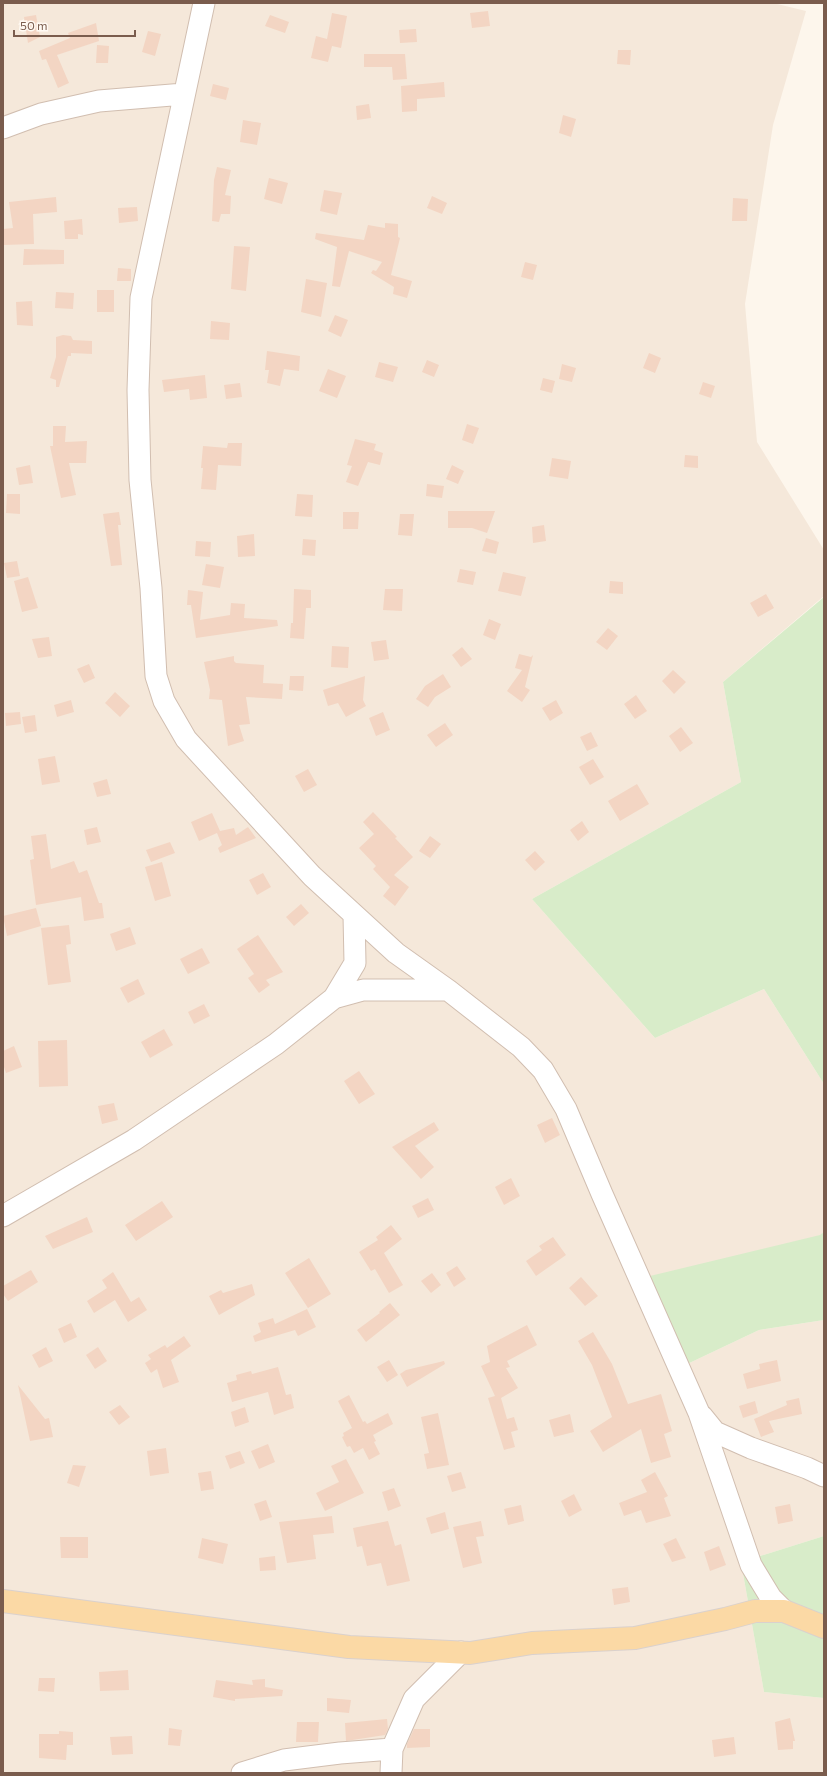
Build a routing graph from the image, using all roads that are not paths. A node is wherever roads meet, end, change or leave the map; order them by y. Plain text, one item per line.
1 (204, 3) edge
2 (184, 94) junction
3 (3, 128) edge
4 (354, 916) junction
5 (448, 990) junction
6 (334, 998) junction
7 (3, 1216) edge
8 (699, 1413) junction
9 (824, 1476) edge
10 (3, 1601) edge
11 (784, 1612) junction
12 (824, 1627) edge
13 (462, 1652) junction
14 (392, 1749) junction
15 (242, 1773) edge
16 (391, 1773) edge

1 - 2 street
2 - 3 street
2 - 4 street
4 - 5 street
4 - 6 street
5 - 6 street
5 - 8 street
6 - 7 street
8 - 9 street
8 - 11 street
10 - 13 main road
11 - 12 main road
11 - 13 main road
13 - 14 street
14 - 15 street
14 - 16 street

